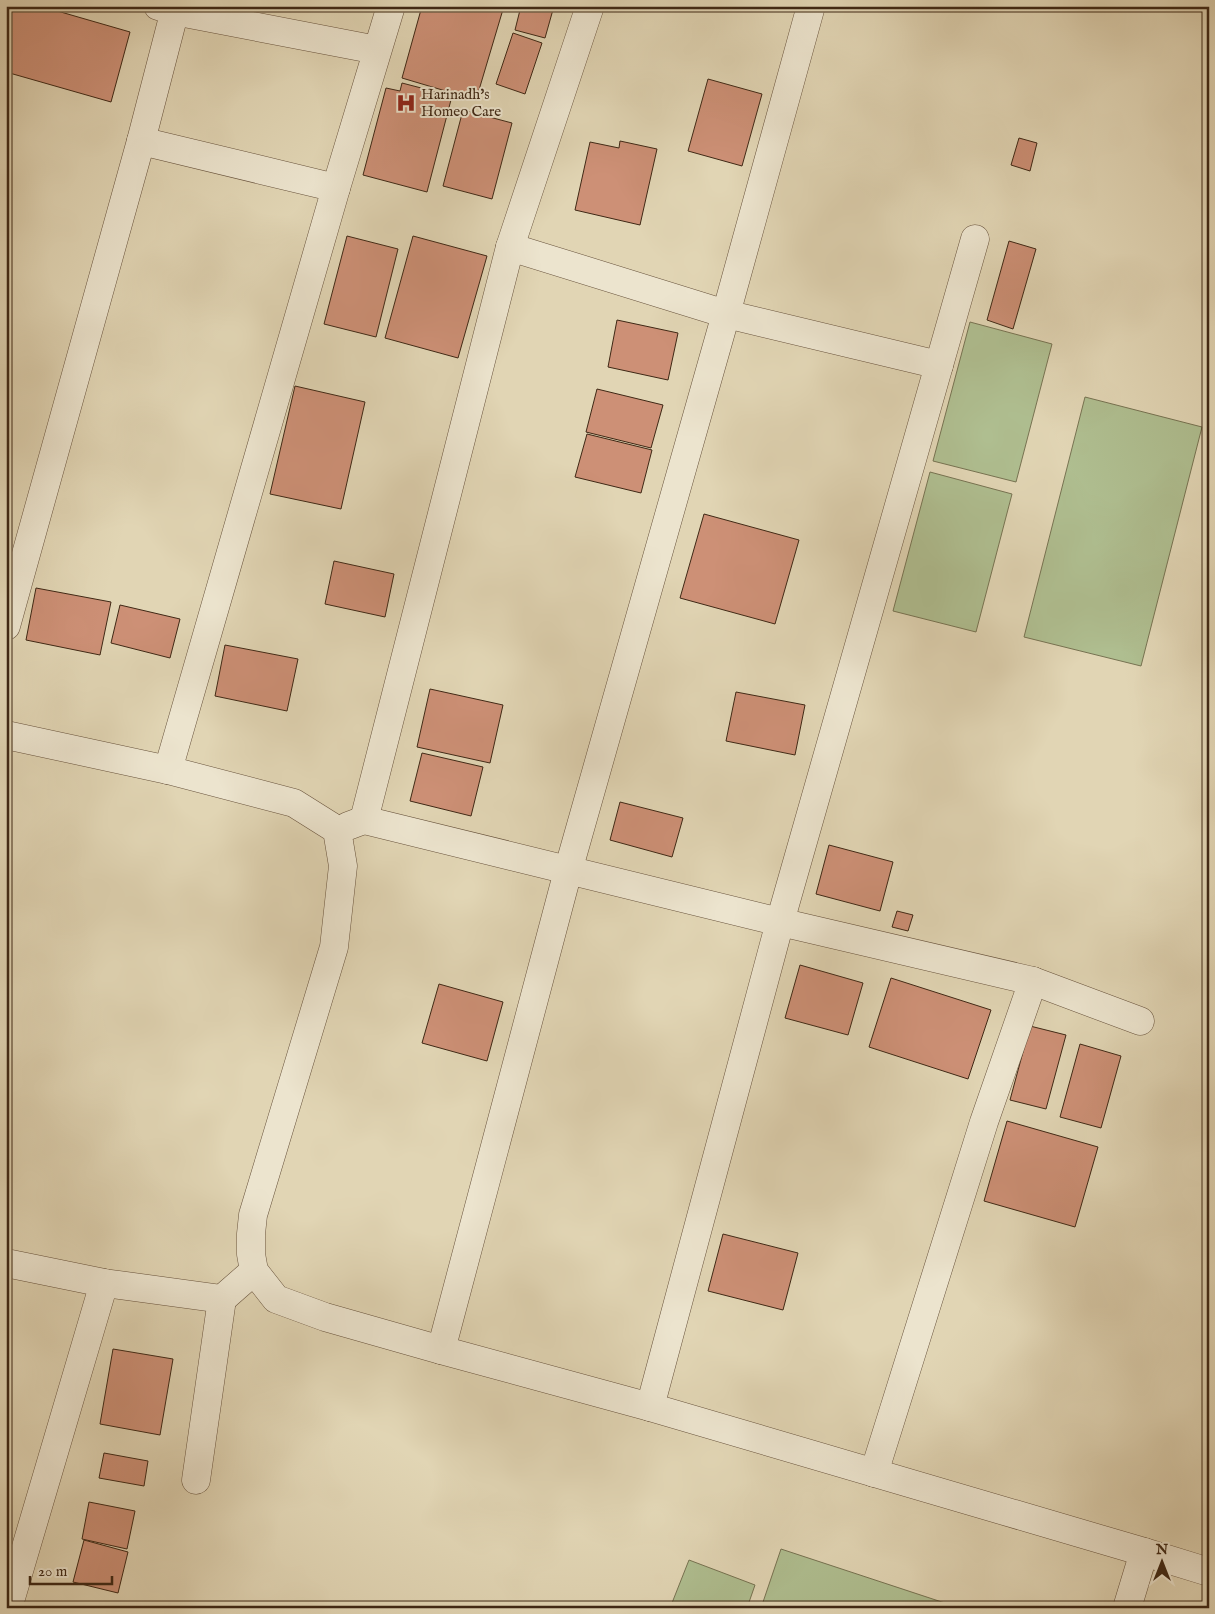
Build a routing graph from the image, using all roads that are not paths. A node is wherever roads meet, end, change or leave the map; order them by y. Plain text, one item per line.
1 (391, 6) edge
2 (590, 6) edge
3 (811, 6) edge
4 (169, 8) edge
5 (377, 50) junction
6 (141, 141) junction
7 (336, 188) junction
8 (975, 239) dead end
9 (510, 247) junction
10 (726, 314) junction
11 (939, 365) junction
12 (6, 626) edge
13 (6, 735) edge
14 (168, 770) junction
15 (364, 820) junction
16 (337, 830) junction
17 (568, 871) junction
18 (780, 922) junction
19 (1033, 981) junction
20 (1140, 1021) dead end
21 (6, 1263) edge
22 (254, 1271) junction
23 (104, 1283) junction
24 (222, 1300) junction
25 (441, 1350) junction
26 (650, 1407) junction
27 (874, 1473) junction
28 (196, 1480) dead end
29 (1144, 1552) junction
30 (1209, 1572) edge
31 (8, 1608) edge
32 (1126, 1608) edge

1 - 5 street
2 - 9 street
3 - 10 street
4 - 5 street
4 - 6 street
5 - 7 street
6 - 7 street
6 - 12 street
7 - 14 street
8 - 11 street
9 - 10 street
9 - 15 street
10 - 11 street
10 - 17 street
11 - 18 street
13 - 14 street
14 - 16 street
15 - 16 street
15 - 17 street
16 - 22 street
17 - 18 street
17 - 25 street
18 - 19 street
18 - 26 street
19 - 20 street
19 - 27 street
21 - 23 street
22 - 24 street
22 - 25 street
23 - 24 street
23 - 31 street
24 - 28 street
25 - 26 street
26 - 27 street
27 - 29 street
29 - 30 street
29 - 32 street

